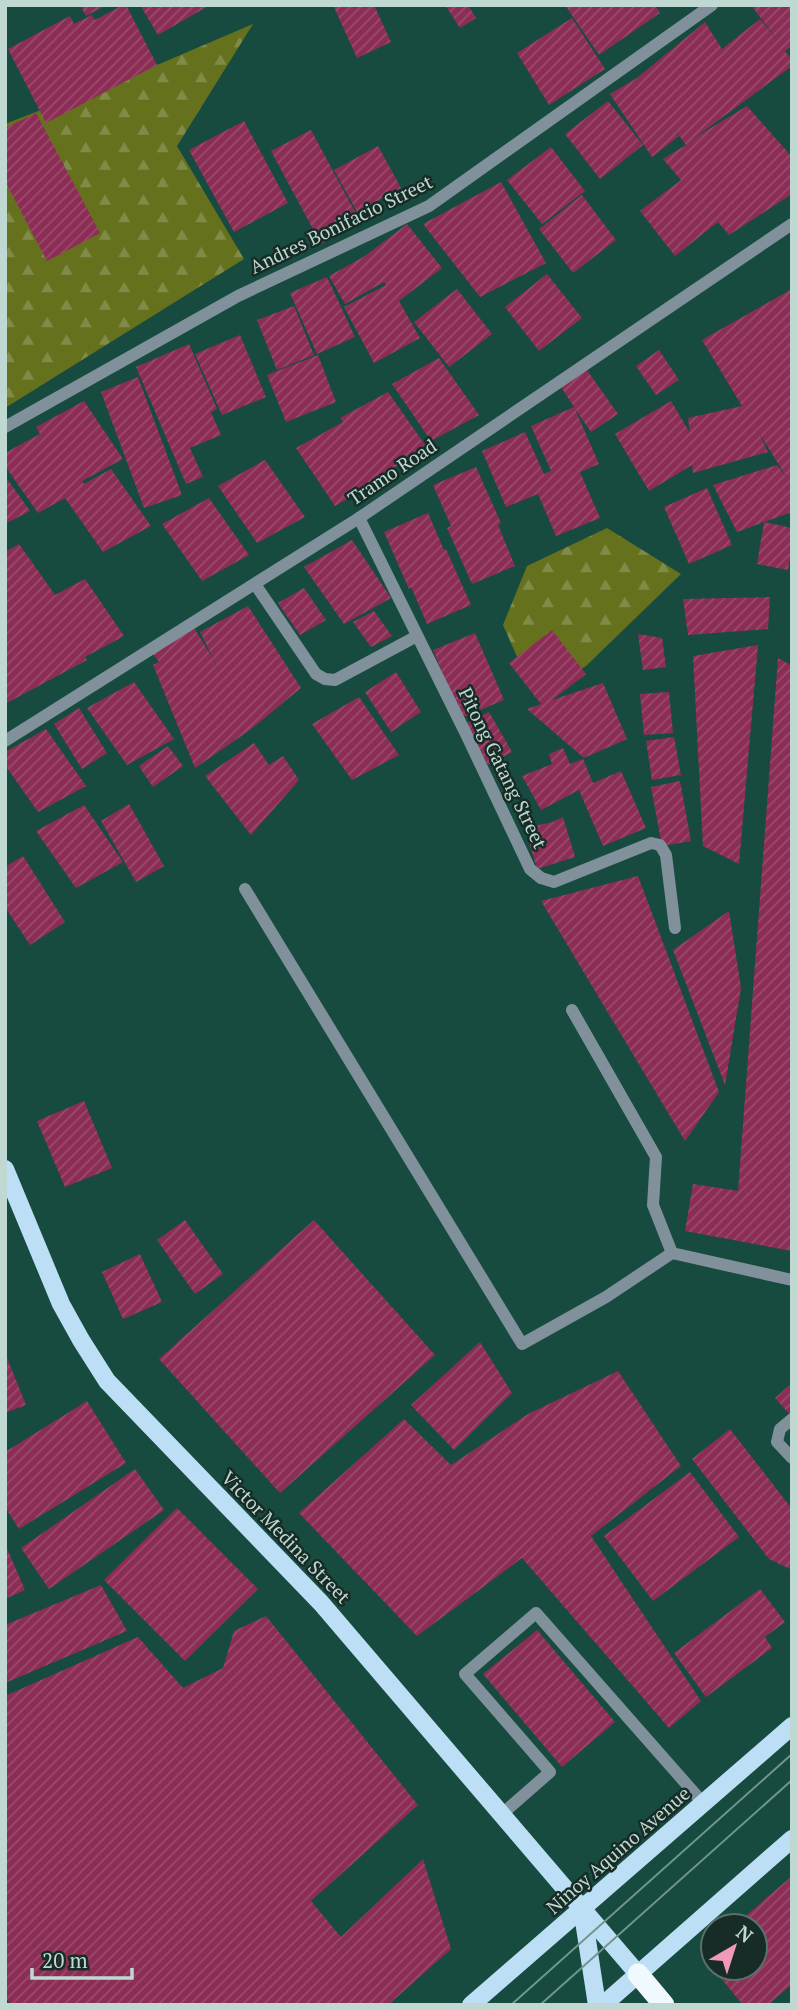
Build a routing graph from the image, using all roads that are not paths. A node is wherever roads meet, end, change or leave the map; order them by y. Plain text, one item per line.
1 (712, 5) edge
2 (792, 224) edge
3 (5, 427) edge
4 (359, 518) junction
5 (255, 584) junction
6 (417, 636) junction
7 (5, 741) edge
8 (245, 890) dead end
9 (675, 928) dead end
10 (572, 1010) dead end
11 (5, 1169) edge
12 (672, 1253) junction
13 (792, 1280) edge
14 (792, 1419) edge
15 (792, 1458) edge
16 (792, 1726) edge
17 (704, 1804) junction
18 (502, 1814) junction
19 (792, 1839) edge
20 (582, 1908) junction
21 (638, 1974) junction
22 (471, 2005) edge
23 (597, 2005) edge
24 (603, 2005) edge
25 (664, 2005) edge

1 - 3 street, Andres Bonifacio Street
2 - 4 street, Tramo Road
4 - 5 street, Tramo Road
4 - 6 street, Pitong Gatang Street
5 - 6 street
5 - 7 street, Tramo Road
6 - 9 street, Pitong Gatang Street
8 - 12 street
10 - 12 street
11 - 18 main road, Victor Medina Street
12 - 13 street
14 - 15 street
16 - 17 main road, Ninoy Aquino Avenue
17 - 18 street
17 - 20 main road, Ninoy Aquino Avenue
18 - 20 main road, Victor Medina Street
19 - 21 main road
20 - 21 main road, Victor Medina Street
20 - 22 main road, Ninoy Aquino Avenue
20 - 23 main road
21 - 24 main road
21 - 25 highway

